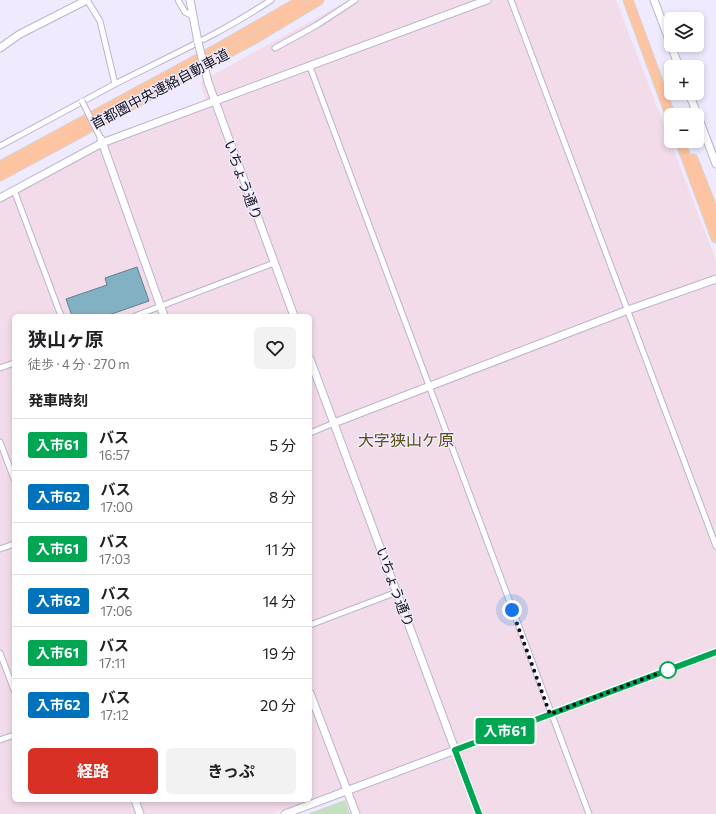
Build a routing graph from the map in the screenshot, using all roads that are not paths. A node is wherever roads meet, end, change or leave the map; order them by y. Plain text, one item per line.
1 (87, 0) edge
2 (178, 0) edge
3 (190, 0) edge
4 (271, 0) edge
5 (319, 0) edge
6 (322, 0) edge
7 (355, 0) edge
8 (487, 0) edge
9 (511, 0) edge
10 (628, 0) edge
11 (633, 0) edge
12 (654, 0) edge
13 (300, 1) edge
14 (192, 16) junction
15 (287, 20) junction
16 (664, 26) edge
17 (198, 42) junction
18 (0, 48) edge
19 (275, 48) dead end
20 (310, 67) junction
21 (115, 84) junction
22 (692, 100) edge
23 (82, 101) junction
24 (214, 101) junction
25 (668, 108) edge
26 (673, 108) edge
27 (101, 140) junction
28 (0, 146) edge
29 (683, 148) edge
30 (689, 148) edge
31 (716, 164) edge
32 (0, 166) edge
33 (0, 176) edge
34 (14, 190) junction
35 (0, 198) edge
36 (716, 218) edge
37 (716, 238) edge
38 (274, 263) junction
39 (716, 280) edge
40 (160, 306) junction
41 (628, 310) junction
42 (60, 314) edge
43 (139, 314) edge
44 (163, 314) edge
45 (293, 314) edge
46 (12, 364) edge
47 (312, 364) edge
48 (0, 368) edge
49 (430, 388) junction
50 (334, 423) junction
51 (312, 431) edge
52 (0, 442) edge
53 (12, 473) edge
54 (12, 545) edge
55 (716, 546) edge
56 (0, 549) edge
57 (397, 592) junction
58 (312, 624) edge
59 (716, 652) edge
60 (0, 653) edge
61 (12, 685) edge
62 (312, 698) edge
63 (550, 714) junction
64 (12, 736) edge
65 (0, 740) edge
66 (455, 750) junction
67 (347, 791) junction
68 (136, 802) edge
69 (140, 814) edge
70 (285, 814) edge
71 (356, 814) edge
72 (479, 814) edge
73 (589, 814) edge

1 - 18 street
1 - 21 street
2 - 14 street
3 - 14 street, いちょう通り
4 - 17 street
5 - 15 highway, 首都圏中央連絡自動車道
6 - 15 highway
7 - 19 street
8 - 20 street
9 - 41 street
10 - 25 highway
11 - 26 highway
12 - 16 street
13 - 32 highway, 首都圏中央連絡自動車道
14 - 17 street, いちょう通り
15 - 33 highway, 首都圏中央連絡自動車道
17 - 21 street
17 - 24 street, いちょう通り, bridge
20 - 24 street
20 - 49 street
21 - 23 street
22 - 31 street
23 - 27 street, bridge
23 - 28 street
24 - 27 street
24 - 38 street, いちょう通り
27 - 34 street
27 - 40 street
29 - 37 highway
30 - 36 highway
34 - 35 street
34 - 42 street
38 - 40 street
38 - 45 street, いちょう通り
39 - 41 street
40 - 43 street
40 - 44 street
41 - 49 street
41 - 55 street
46 - 48 street
47 - 50 street, いちょう通り
49 - 50 street
49 - 63 street
50 - 51 street
50 - 57 street, いちょう通り
52 - 53 street
54 - 56 street
57 - 58 street
57 - 66 street, いちょう通り
59 - 63 street
60 - 61 street
62 - 67 street
63 - 66 street
63 - 73 street
64 - 65 street
66 - 67 street
66 - 72 street, いちょう通り
67 - 70 street
67 - 71 street
68 - 69 street

